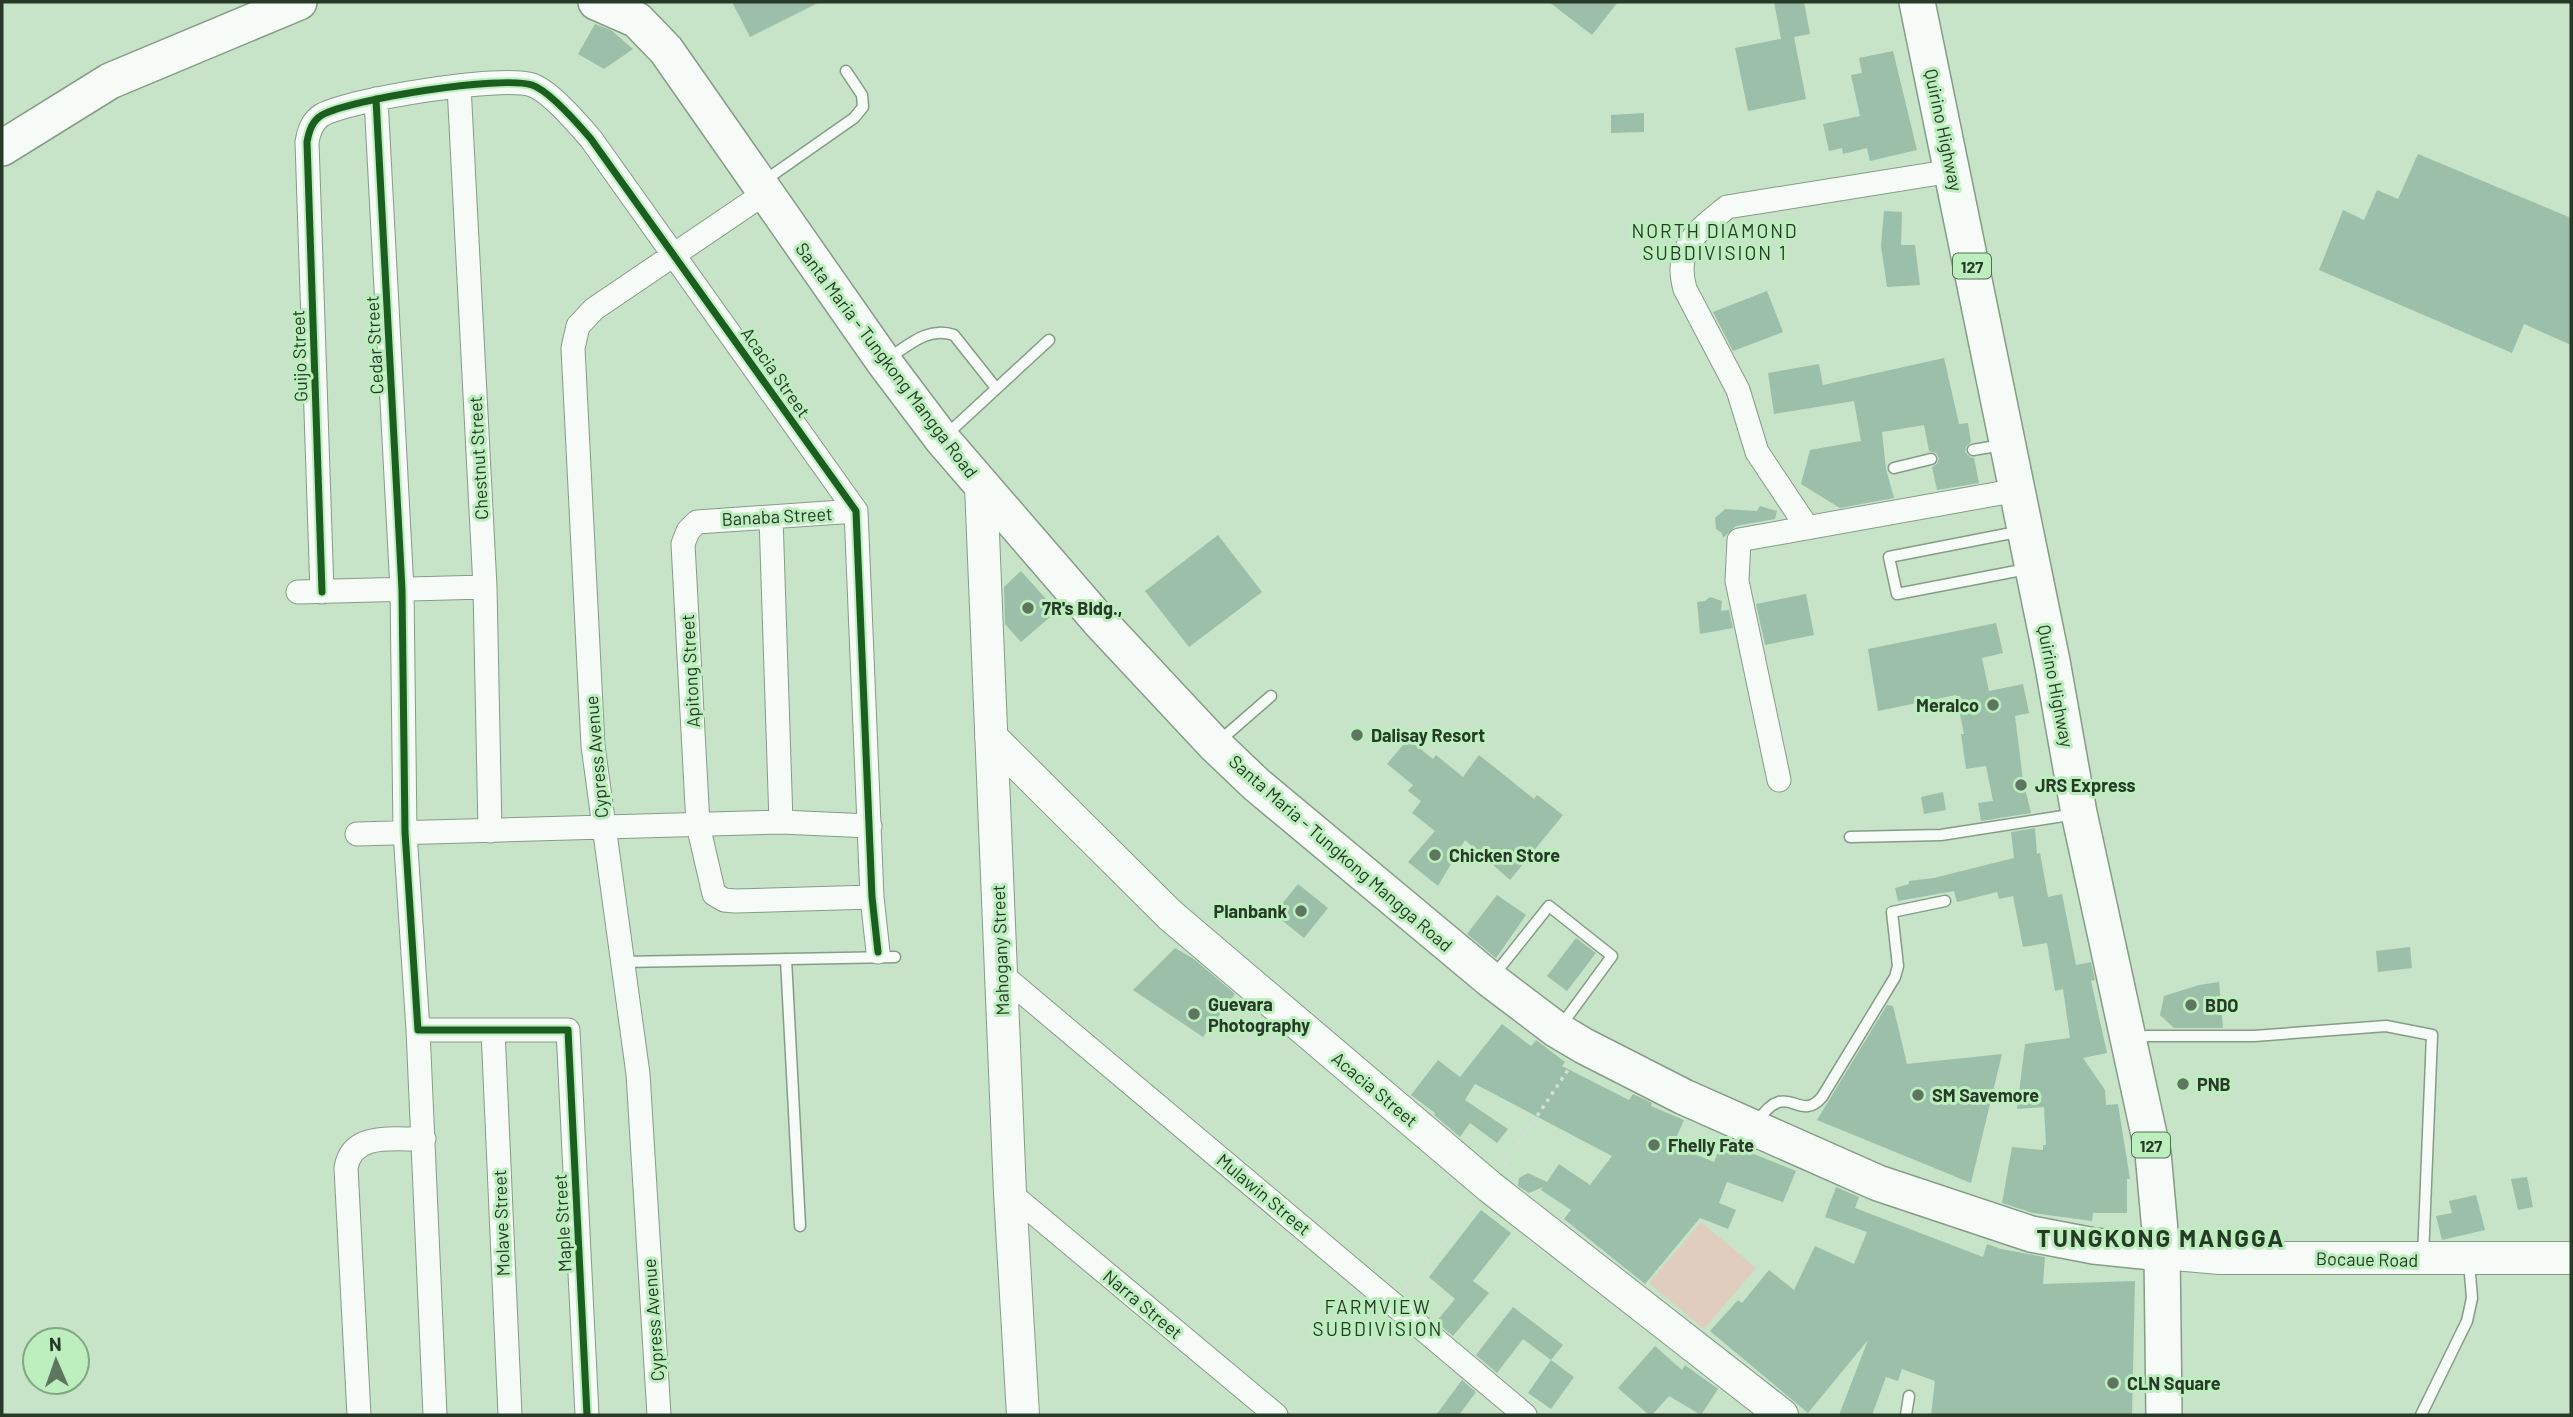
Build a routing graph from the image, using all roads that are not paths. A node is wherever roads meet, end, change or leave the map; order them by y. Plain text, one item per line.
1 (299, 2) edge
2 (600, 2) edge
3 (1917, 2) edge
4 (846, 71) dead end
5 (459, 86) junction
6 (376, 99) junction
7 (315, 121) joint
8 (2, 148) edge
9 (1952, 171) junction
10 (763, 188) junction
11 (674, 254) junction
12 (1049, 340) dead end
13 (884, 362) junction
14 (996, 388) junction
15 (942, 439) junction
16 (2008, 443) junction
17 (1973, 450) dead end
18 (1931, 459) dead end
19 (1894, 468) dead end
20 (981, 485) junction
21 (2018, 490) junction
22 (856, 511) junction
23 (771, 517) junction
24 (697, 522) joint
25 (1807, 527) junction
26 (2025, 531) junction
27 (2033, 568) junction
28 (485, 587) junction
29 (402, 590) junction
30 (298, 592) dead end
31 (322, 592) junction
32 (1271, 696) dead end
33 (991, 737) junction
34 (1215, 745) junction
35 (1779, 780) dead end
36 (2079, 813) junction
37 (781, 821) junction
38 (698, 825) junction
39 (870, 826) junction
40 (603, 827) junction
41 (490, 831) junction
42 (405, 832) junction
43 (357, 834) dead end
44 (1850, 837) dead end
45 (872, 897) junction
46 (1945, 901) dead end
47 (886, 955) joint
48 (786, 959) junction
49 (621, 962) junction
50 (1001, 974) junction
51 (1491, 980) junction
52 (418, 1030) junction
53 (493, 1030) junction
54 (1571, 1038) junction
55 (2127, 1040) junction
56 (1753, 1128) junction
57 (424, 1139) junction
58 (1010, 1193) junction
59 (800, 1226) dead end
60 (2162, 1253) junction
61 (2571, 1258) edge
62 (2423, 1259) junction
63 (2469, 1259) junction
64 (1909, 1395) dead end
65 (359, 1415) edge
66 (435, 1415) edge
67 (510, 1415) edge
68 (587, 1415) edge
69 (659, 1415) edge
70 (1023, 1415) edge
71 (1276, 1415) edge
72 (1525, 1415) edge
73 (1782, 1415) edge
74 (1906, 1415) edge
75 (2164, 1415) edge
76 (2421, 1415) edge

1 - 8 main road
2 - 10 main road, Santa Maria - Tungkong Mangga Road
3 - 9 main road, Quirino Highway / 127
4 - 10 lane
5 - 6 street, Acacia Street
5 - 11 street, Acacia Street
5 - 28 street, Chestnut Street
6 - 7 street, Acacia Street
6 - 29 street, Cedar Street
7 - 31 street, Guijo Street
9 - 16 main road, Quirino Highway / 127
9 - 25 street
10 - 11 street, Cypress Avenue
10 - 13 main road, Santa Maria - Tungkong Mangga Road
11 - 22 street, Acacia Street
11 - 40 street, Cypress Avenue
12 - 14 lane
13 - 14 lane
13 - 15 main road, Santa Maria - Tungkong Mangga Road
14 - 15 lane
15 - 20 main road, Santa Maria - Tungkong Mangga Road
16 - 17 lane
16 - 21 main road, Quirino Highway / 127
18 - 19 lane
20 - 33 street, Mahogany Street
20 - 34 main road, Santa Maria - Tungkong Mangga Road
21 - 25 street
21 - 26 main road, Quirino Highway / 127
22 - 23 street, Banaba Street
22 - 39 street
23 - 24 street, Banaba Street
23 - 37 street
24 - 38 street, Apitong Street
25 - 35 street
26 - 27 main road, Quirino Highway / 127
26 - 27 lane
27 - 36 main road, Quirino Highway / 127
28 - 29 street
28 - 41 street, Chestnut Street
29 - 31 street
29 - 42 street, Cedar Street
30 - 31 street
32 - 34 lane
33 - 50 street, Mahogany Street
33 - 73 street, Acacia Street
34 - 51 main road, Santa Maria - Tungkong Mangga Road
36 - 44 lane
36 - 55 main road, Quirino Highway / 127
37 - 38 street
37 - 39 street
38 - 40 street
38 - 45 street, Apitong Street
39 - 45 street
40 - 41 street
40 - 49 street, Cypress Avenue
41 - 42 street
42 - 43 street
42 - 52 street, Cedar Street
45 - 47 street
46 - 56 lane
47 - 48 lane
48 - 49 lane
48 - 59 lane
49 - 69 street, Cypress Avenue
50 - 58 street, Mahogany Street
50 - 72 street, Mulawin Street
51 - 54 main road, Santa Maria - Tungkong Mangga Road
51 - 54 lane
52 - 53 street
52 - 57 street, Cedar Street
53 - 67 street, Molave Street
53 - 68 street, Maple Street
54 - 56 main road, Santa Maria - Tungkong Mangga Road
55 - 60 main road, Quirino Highway / 127
55 - 62 lane
56 - 60 main road, Santa Maria - Tungkong Mangga Road
57 - 65 street
57 - 66 street, Cedar Street
58 - 70 street, Mahogany Street
58 - 71 street, Narra Street
60 - 62 street, Bocaue Road
60 - 75 main road, Quirino Highway / 127
61 - 63 street, Bocaue Road
62 - 63 street, Bocaue Road
63 - 76 lane
64 - 74 lane

